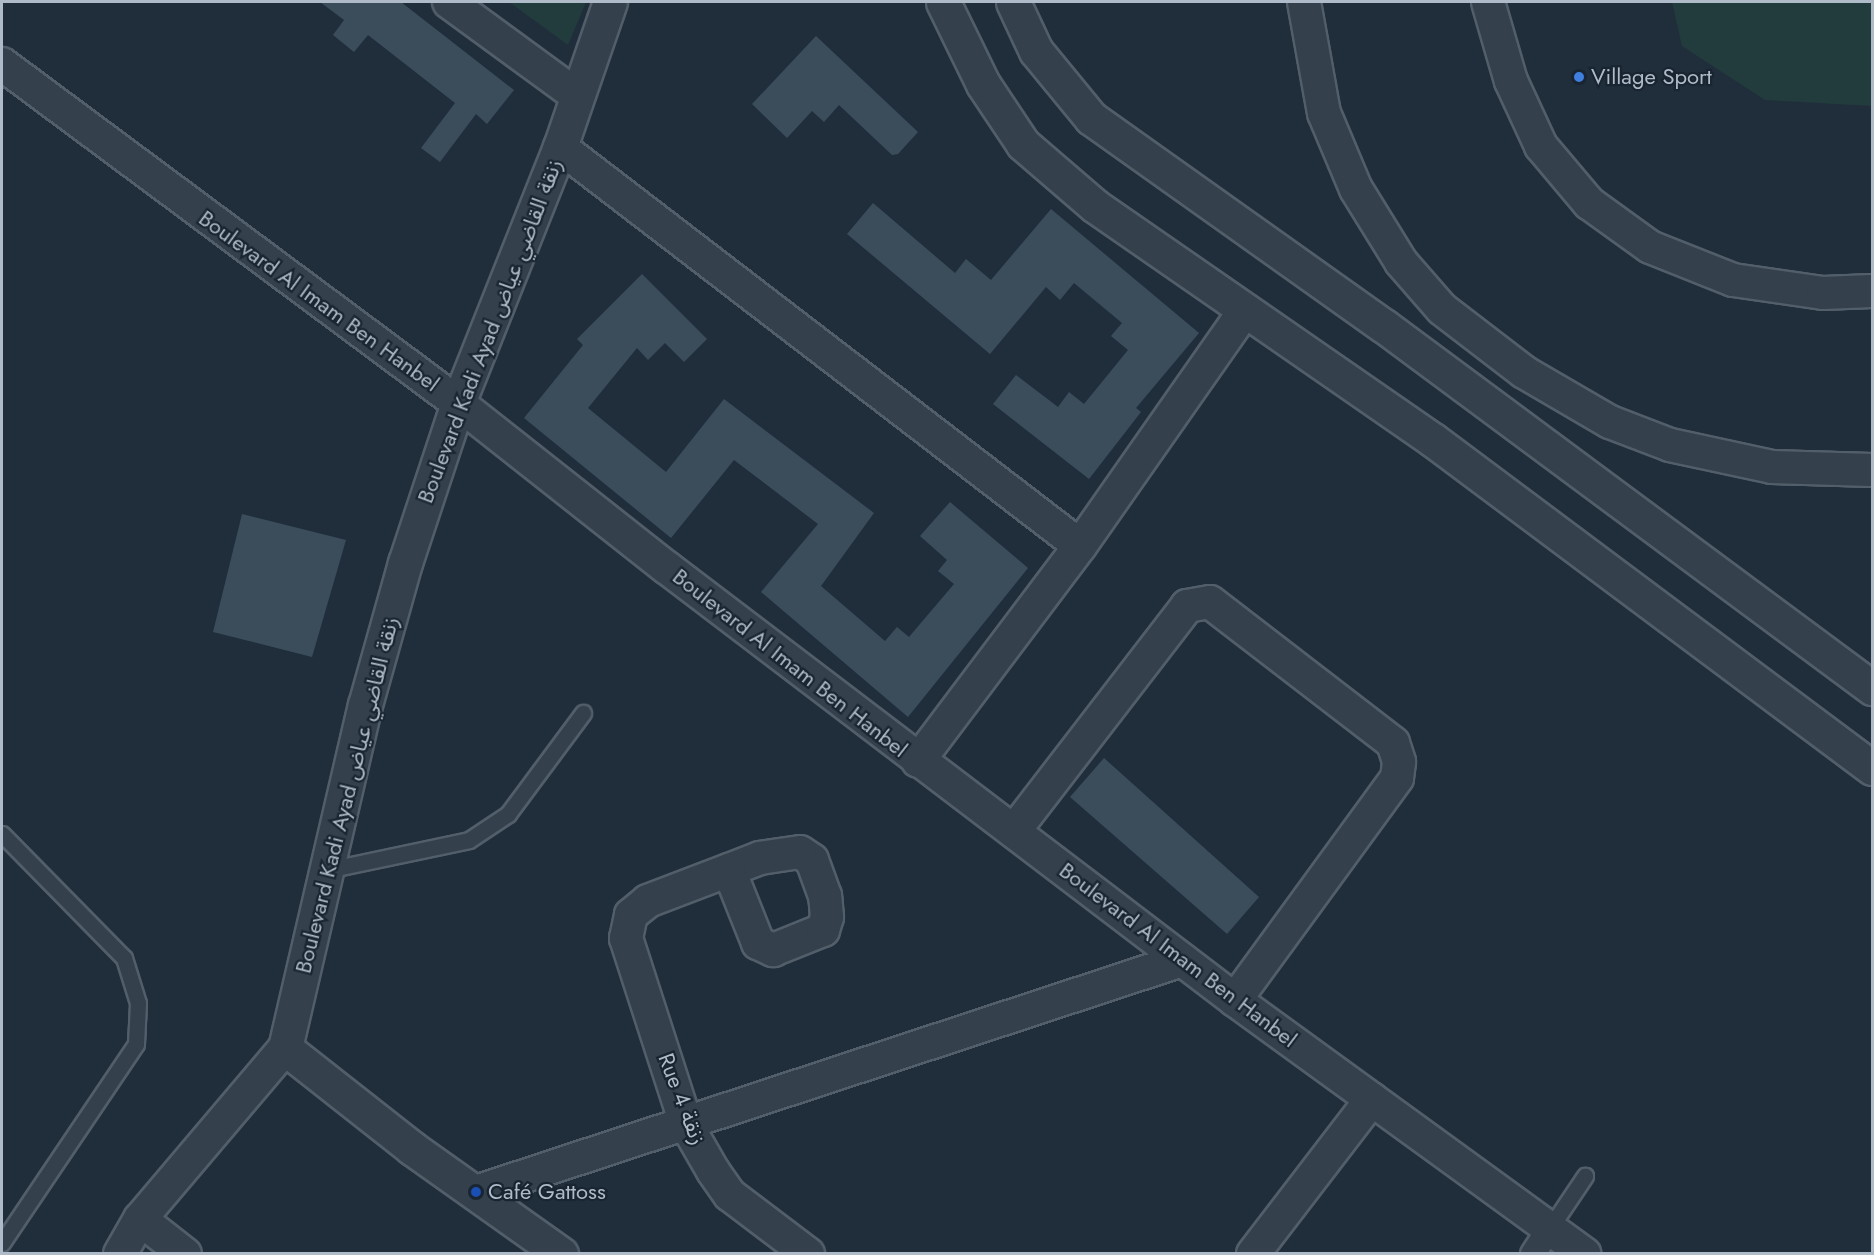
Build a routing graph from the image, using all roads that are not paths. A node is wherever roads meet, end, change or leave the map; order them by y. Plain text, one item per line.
1 (449, 2) edge
2 (610, 2) edge
3 (943, 2) edge
4 (1013, 2) edge
5 (1305, 2) edge
6 (1488, 2) edge
7 (2, 64) edge
8 (576, 95) junction
9 (560, 147) junction
10 (1872, 291) edge
11 (1245, 310) junction
12 (458, 403) junction
13 (1872, 470) edge
14 (1080, 546) junction
15 (1872, 688) edge
16 (583, 713) dead end
17 (918, 761) junction
18 (1872, 768) edge
19 (1014, 831) junction
20 (2, 834) edge
21 (327, 870) junction
22 (729, 870) dead end
23 (1182, 960) junction
24 (1235, 1000) junction
25 (285, 1048) junction
26 (1372, 1099) junction
27 (687, 1124) junction
28 (1585, 1176) dead end
29 (476, 1192) junction
30 (140, 1219) junction
31 (7, 1224) edge
32 (1550, 1228) junction
33 (2, 1243) edge
34 (120, 1254) edge
35 (185, 1254) edge
36 (561, 1254) edge
37 (808, 1254) edge
38 (1252, 1254) edge
39 (1533, 1254) edge
40 (1585, 1254) edge

1 - 8 street
2 - 8 street, Boulevard Kadi Ayad زنقة القاضي عياض
3 - 11 street
4 - 15 street
5 - 13 street
6 - 10 street
7 - 12 street, Boulevard Al Imam Ben Hanbel
8 - 9 street, Boulevard Kadi Ayad زنقة القاضي عياض
9 - 12 street, Boulevard Kadi Ayad زنقة القاضي عياض
9 - 14 street
11 - 14 street
11 - 18 street
12 - 17 street, Boulevard Al Imam Ben Hanbel
12 - 21 street, Boulevard Kadi Ayad زنقة القاضي عياض
14 - 17 street
16 - 21 lane
17 - 19 street, Boulevard Al Imam Ben Hanbel
19 - 23 street, Boulevard Al Imam Ben Hanbel
19 - 24 street
20 - 31 lane
21 - 25 street, Boulevard Kadi Ayad زنقة القاضي عياض
22 - 27 street, Rue 4 زنقة
23 - 24 street, Boulevard Al Imam Ben Hanbel
23 - 27 street
24 - 26 street, Boulevard Al Imam Ben Hanbel
25 - 29 street
25 - 30 street
26 - 32 street, Boulevard Al Imam Ben Hanbel
26 - 38 street
27 - 29 street
27 - 37 street, Rue 4 زنقة
28 - 32 lane
29 - 36 street
30 - 34 street
30 - 35 street
31 - 33 lane
32 - 39 street
32 - 40 street, Boulevard Al Imam Ben Hanbel

